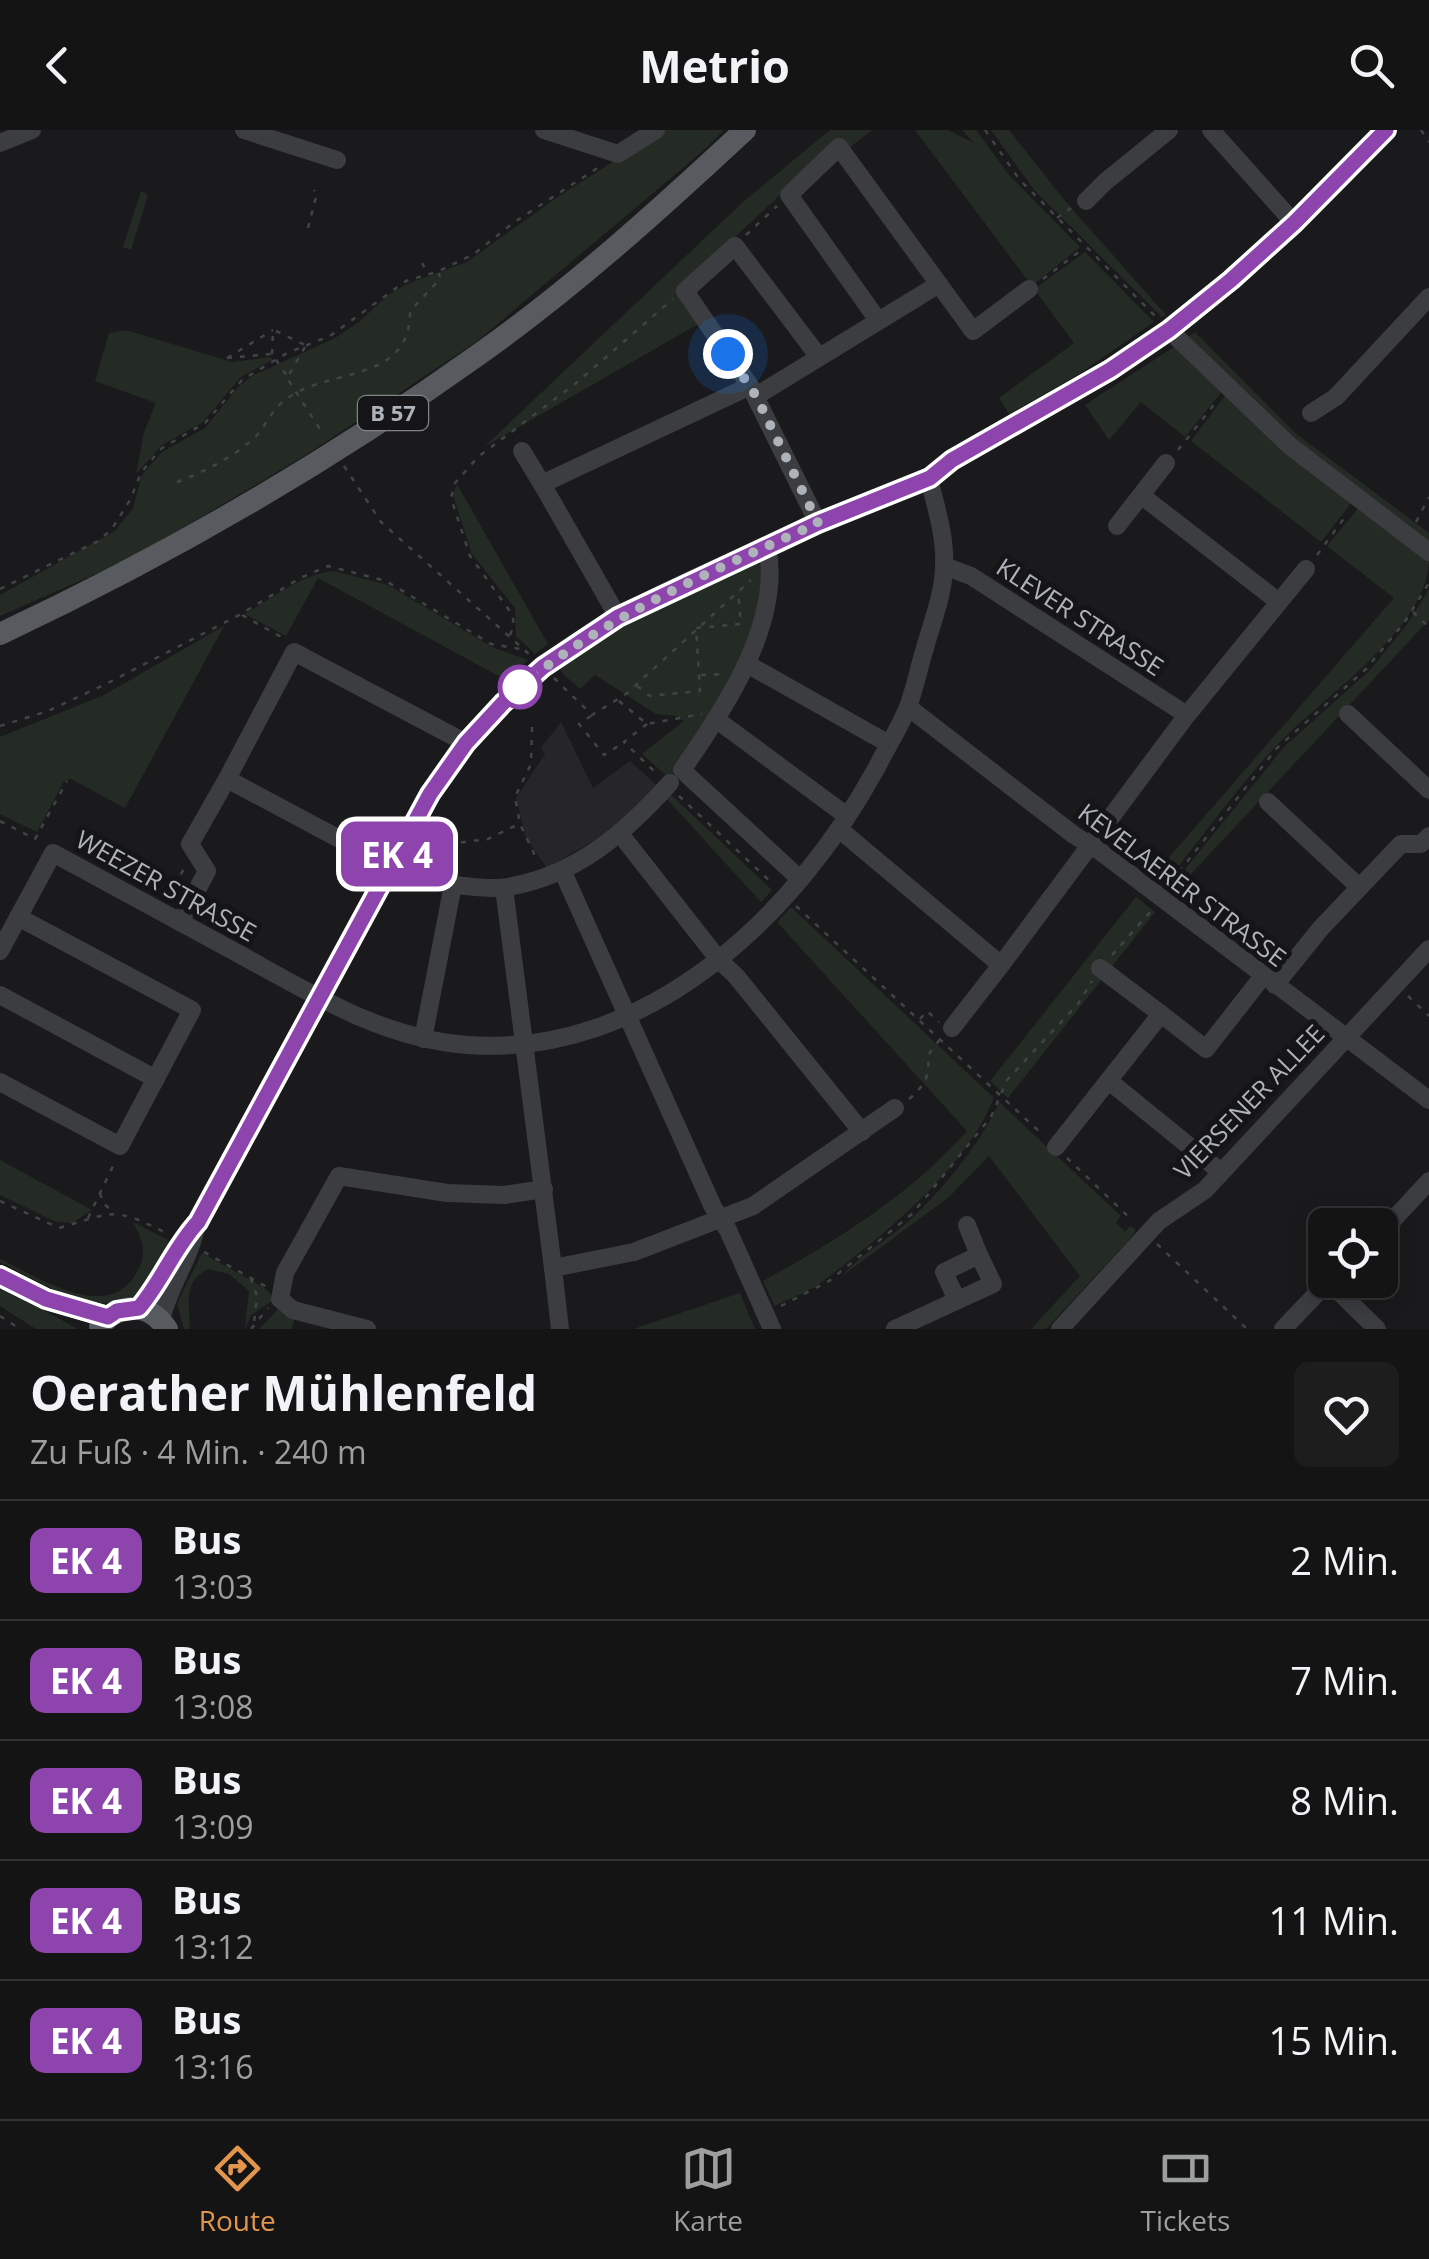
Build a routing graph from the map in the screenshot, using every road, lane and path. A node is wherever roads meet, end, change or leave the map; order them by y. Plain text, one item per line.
1 (32, 130) edge
2 (244, 130) edge
3 (544, 130) edge
4 (656, 130) edge
5 (745, 130) edge
6 (984, 130) edge
7 (1169, 130) edge
8 (1211, 130) edge
9 (1386, 130) edge
10 (1421, 130) edge
11 (1429, 142) edge
12 (0, 143) edge
13 (618, 154) junction
14 (337, 160) dead end
15 (314, 190) dead end
16 (788, 195) junction
17 (1086, 201) dead end
18 (1294, 223) junction
19 (308, 228) dead end
20 (735, 246) junction
21 (1085, 247) junction
22 (422, 263) dead end
23 (438, 271) junction
24 (428, 273) junction
25 (939, 284) junction
26 (1030, 289) joint
27 (1429, 297) edge
28 (878, 319) junction
29 (273, 330) junction
30 (1169, 330) junction
31 (306, 346) junction
32 (819, 356) junction
33 (274, 357) junction
34 (287, 378) junction
35 (1227, 388) junction
36 (753, 391) junction
37 (296, 392) junction
38 (302, 402) dead end
39 (1311, 413) dead end
40 (522, 451) dead end
41 (1166, 463) joint
42 (930, 478) junction
43 (178, 482) dead end
44 (542, 484) junction
45 (1142, 496) junction
46 (1428, 497) edge
47 (1357, 500) junction
48 (368, 502) dead end
49 (818, 523) junction
50 (1117, 526) dead end
51 (1404, 535) junction
52 (767, 547) junction
53 (1429, 552) edge
54 (944, 566) junction
55 (1306, 569) joint
56 (772, 570) junction
57 (0, 589) edge
58 (738, 590) junction
59 (1279, 602) junction
60 (1412, 611) dead end
61 (240, 614) junction
62 (618, 617) junction
63 (1429, 627) edge
64 (696, 628) junction
65 (0, 634) edge
66 (522, 649) junction
67 (294, 652) junction
68 (747, 664) junction
69 (543, 667) junction
70 (636, 684) junction
71 (618, 700) junction
72 (908, 706) junction
73 (592, 714) junction
74 (1348, 714) dead end
75 (1186, 716) junction
76 (717, 720) junction
77 (647, 724) junction
78 (0, 726) edge
79 (532, 727) dead end
80 (624, 742) junction
81 (466, 743) junction
82 (889, 744) junction
83 (227, 780) junction
84 (68, 781) dead end
85 (669, 784) junction
86 (1429, 790) edge
87 (1268, 802) dead end
88 (0, 821) edge
89 (843, 822) junction
90 (520, 824) junction
91 (621, 835) junction
92 (1429, 836) edge
93 (1088, 844) junction
94 (194, 850) junction
95 (440, 857) dead end
96 (392, 862) junction
97 (562, 870) junction
98 (542, 878) junction
99 (800, 879) junction
100 (453, 885) junction
101 (1358, 887) junction
102 (504, 888) junction
103 (786, 896) junction
104 (160, 911) junction
105 (18, 917) junction
106 (180, 922) junction
107 (1429, 948) edge
108 (0, 951) edge
109 (718, 960) junction
110 (1001, 965) junction
111 (1100, 968) dead end
112 (1269, 981) junction
113 (1396, 984) junction
114 (0, 994) edge
115 (319, 998) junction
116 (628, 1014) junction
117 (1161, 1014) junction
118 (1429, 1016) edge
119 (919, 1020) junction
120 (946, 1033) junction
121 (1345, 1037) junction
122 (423, 1039) junction
123 (522, 1044) junction
124 (156, 1079) junction
125 (1109, 1080) junction
126 (0, 1082) edge
127 (1429, 1100) edge
128 (895, 1108) joint
129 (862, 1132) junction
130 (120, 1146) junction
131 (1056, 1148) junction
132 (1222, 1172) junction
133 (1429, 1182) edge
134 (544, 1189) junction
135 (100, 1191) junction
136 (0, 1201) edge
137 (113, 1212) junction
138 (1398, 1215) edge
139 (720, 1219) junction
140 (88, 1220) junction
141 (966, 1224) dead end
142 (1147, 1235) junction
143 (187, 1244) junction
144 (980, 1255) junction
145 (553, 1268) junction
146 (0, 1276) edge
147 (250, 1276) junction
148 (1313, 1298) edge
149 (1350, 1298) edge
150 (46, 1299) junction
151 (280, 1299) junction
152 (957, 1300) junction
153 (139, 1308) junction
154 (0, 1316) edge
155 (104, 1323) edge
156 (922, 1323) edge
157 (164, 1324) edge
158 (252, 1327) edge
159 (20, 1329) edge
160 (86, 1329) edge
161 (367, 1329) edge
162 (560, 1329) edge
163 (772, 1329) edge
164 (896, 1329) edge
165 (1060, 1329) edge
166 (1247, 1329) edge
167 (1283, 1329) edge
168 (1378, 1329) edge

1 - 12 street
2 - 14 street
3 - 13 street
4 - 13 street
5 - 65 main road, B 57
6 - 21 path
7 - 17 street
8 - 18 street
9 - 18 street
10 - 11 path
13 - 23 path
15 - 19 path
16 - 20 path
16 - 25 street
16 - 28 street
18 - 30 street
20 - 32 street
20 - 36 street
21 - 26 path
21 - 30 path
22 - 24 path
23 - 24 path
23 - 37 path
24 - 31 path
25 - 26 street
25 - 28 street
27 - 39 street
28 - 32 street
29 - 31 path
29 - 33 path
29 - 33 path
30 - 35 street
30 - 42 street
31 - 33 path
31 - 34 path
32 - 36 street
33 - 34 path
33 - 57 path
34 - 37 path
35 - 41 path
35 - 47 street
36 - 44 street
36 - 49 street
37 - 38 path
37 - 43 path
40 - 44 street
41 - 45 street
42 - 49 street
42 - 54 street, WEEZER STRASSE
44 - 62 street
45 - 50 street
45 - 59 street
46 - 51 path
47 - 51 street
47 - 55 path
48 - 66 path
49 - 52 street
51 - 53 street
52 - 56 street
52 - 62 street
54 - 72 street, WEEZER STRASSE
54 - 75 street, KLEVER STRASSE
55 - 59 street
56 - 58 path
56 - 68 street
58 - 64 path
58 - 64 path
59 - 75 street
60 - 63 path
61 - 66 path
61 - 67 path
61 - 78 path
62 - 69 street
64 - 70 path
64 - 70 path
66 - 69 path
67 - 81 street
67 - 83 street
68 - 76 street
68 - 82 street
69 - 73 path
69 - 81 street
70 - 71 path
71 - 73 path
71 - 77 path
72 - 82 street, WEEZER STRASSE
72 - 93 street, KEVELAERER STRASSE
73 - 80 path
74 - 86 street
75 - 93 street
76 - 77 path
76 - 89 street
76 - 99 street
77 - 80 path
79 - 90 path
80 - 85 path
81 - 96 street
82 - 89 street, WEEZER STRASSE
83 - 94 street
83 - 96 street
84 - 88 path
85 - 91 street
85 - 103 path
87 - 101 street
89 - 99 street, WEEZER STRASSE
89 - 110 street
90 - 95 path
90 - 98 path
91 - 97 street
91 - 109 street
92 - 101 street
93 - 110 street
93 - 112 street, KEVELAERER STRASSE
94 - 104 path
94 - 106 street
96 - 100 path
96 - 115 street
97 - 98 street
97 - 116 street
98 - 102 street
99 - 103 street, WEEZER STRASSE
100 - 102 street
100 - 122 street
101 - 112 street
102 - 123 street
103 - 109 street, WEEZER STRASSE
103 - 119 path
104 - 105 street, WEEZER STRASSE
104 - 106 street, WEEZER STRASSE
105 - 108 street, WEEZER STRASSE
105 - 124 street
106 - 115 street, WEEZER STRASSE
107 - 113 street, VIERSENER ALLEE
109 - 116 street, WEEZER STRASSE
109 - 129 street
110 - 120 street
111 - 117 street
112 - 117 street
112 - 121 street, KEVELAERER STRASSE
113 - 118 path
113 - 121 street, VIERSENER ALLEE
114 - 124 street
115 - 122 street, WEEZER STRASSE
115 - 143 street
116 - 123 street, WEEZER STRASSE
116 - 139 street
117 - 125 street
119 - 120 path
119 - 120 path
120 - 128 path
120 - 131 path
121 - 127 street, KEVELAERER STRASSE
121 - 132 street, VIERSENER ALLEE
122 - 123 street, WEEZER STRASSE
123 - 134 street
124 - 130 street
125 - 131 street
125 - 132 street
126 - 130 street
128 - 129 street
129 - 139 street
130 - 135 path
131 - 142 path
132 - 142 street, VIERSENER ALLEE
133 - 138 street
134 - 145 street
134 - 151 street
135 - 137 path
135 - 140 path
136 - 140 path
137 - 140 path
137 - 143 path
139 - 145 street
139 - 163 street
141 - 144 street
142 - 165 street, VIERSENER ALLEE
142 - 166 path
143 - 147 path
143 - 153 street
143 - 157 street
144 - 152 street
144 - 152 street
145 - 162 street
146 - 150 main road
147 - 151 path
147 - 158 path
148 - 167 street
149 - 168 street
150 - 155 main road
150 - 160 main road
151 - 158 path
151 - 161 street
152 - 156 street
153 - 155 main road
153 - 157 main road
154 - 159 path
156 - 164 street

